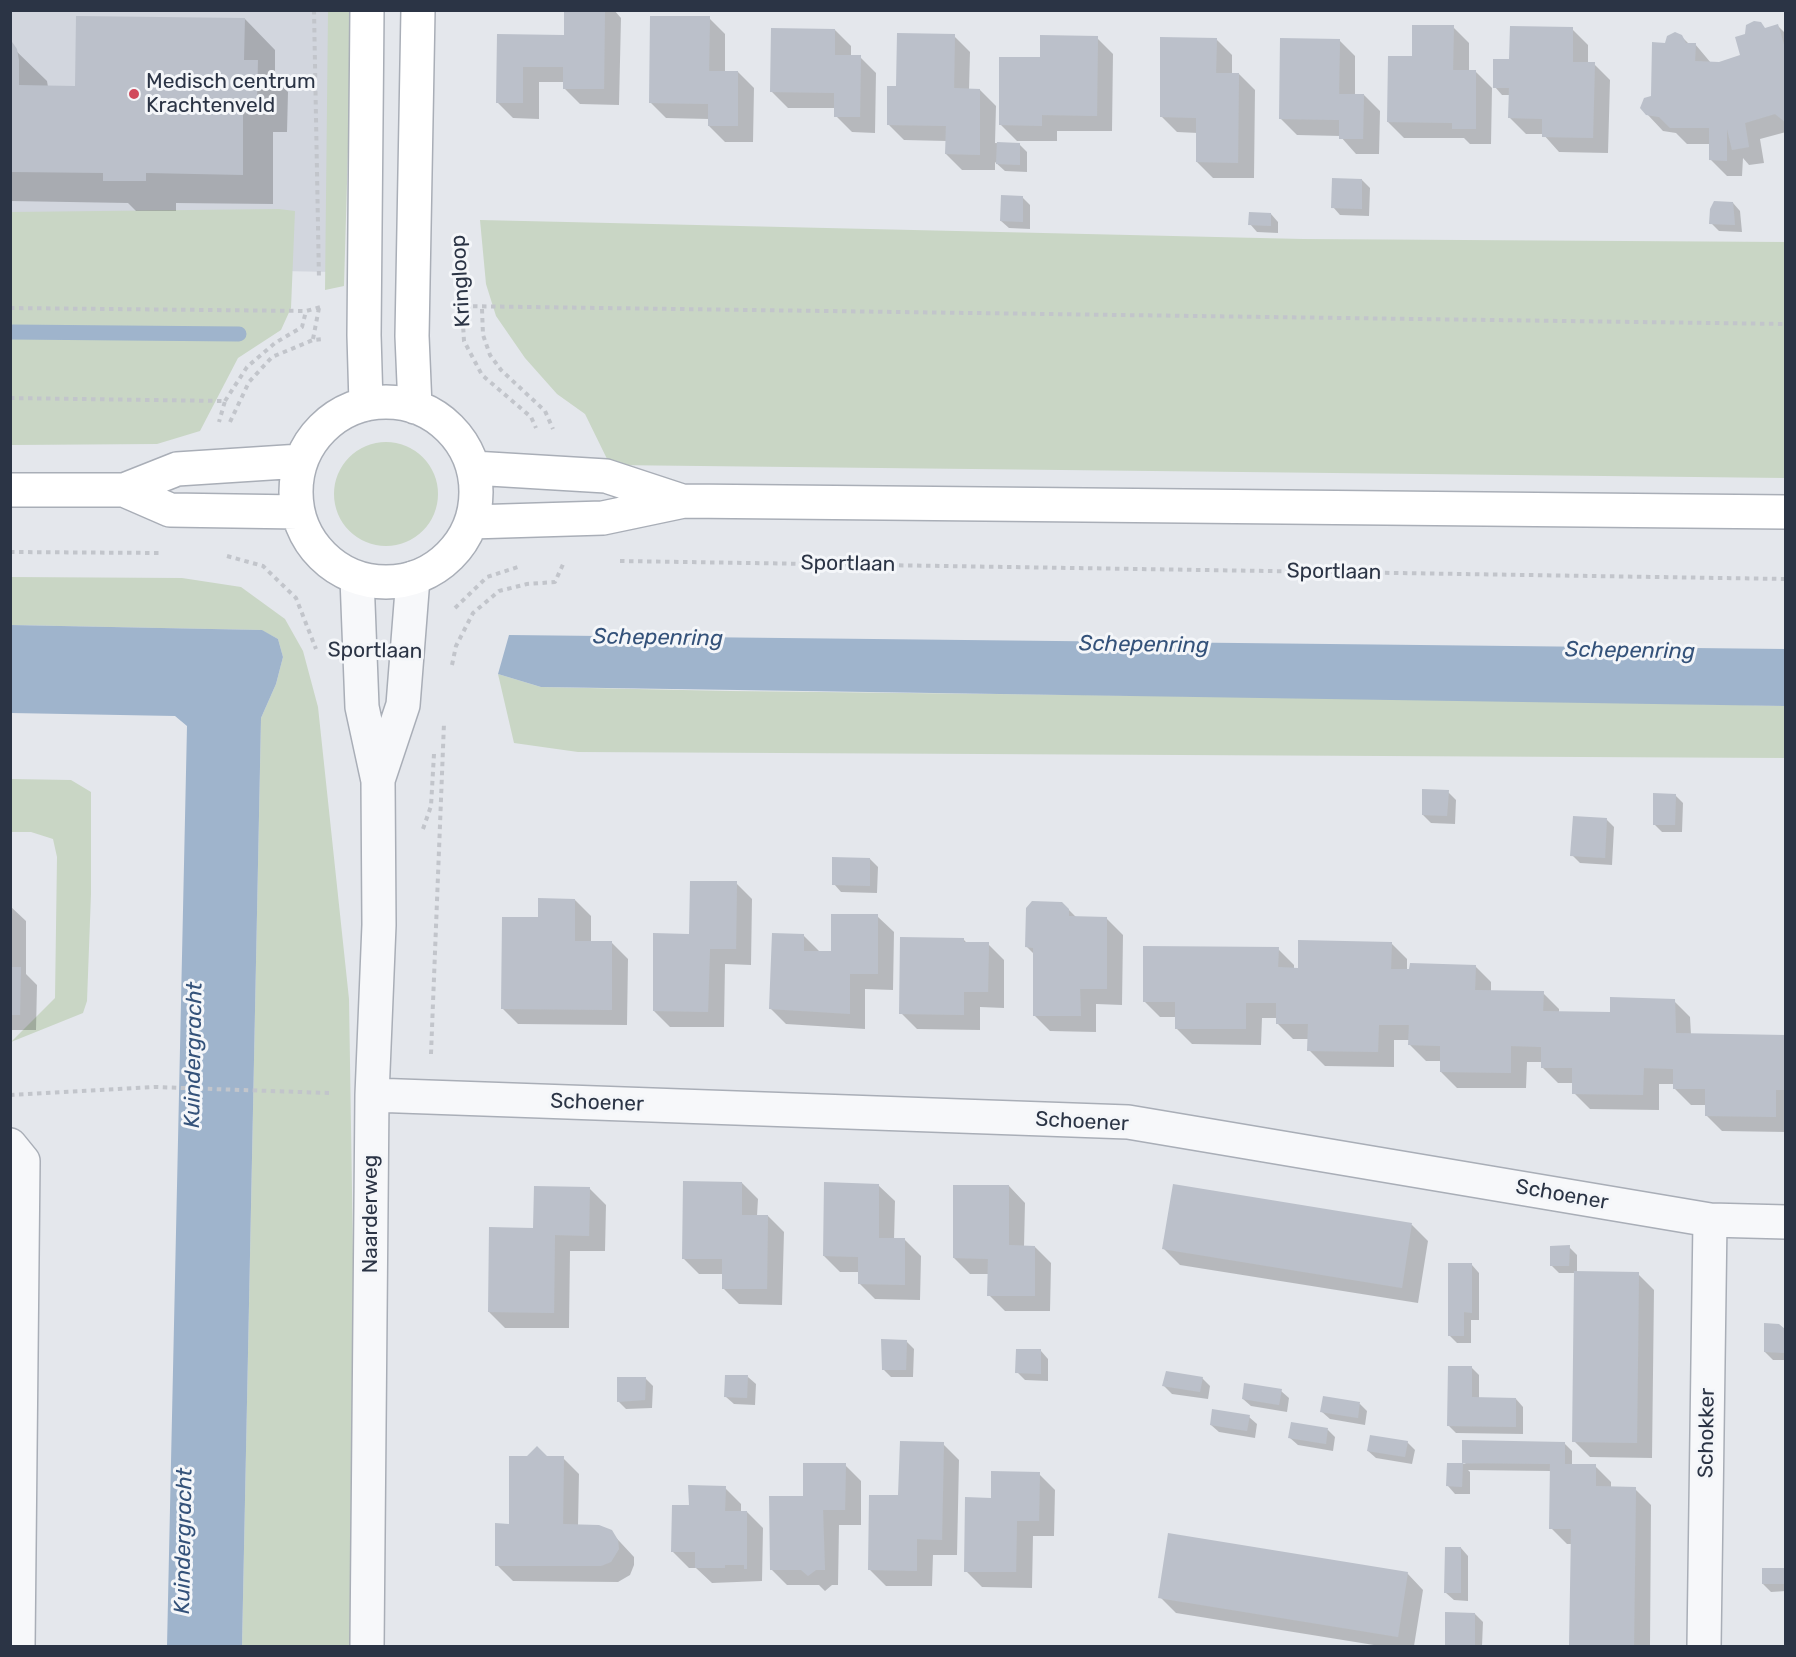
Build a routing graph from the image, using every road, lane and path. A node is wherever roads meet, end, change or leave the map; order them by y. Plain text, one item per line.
1 (314, 10) edge
2 (367, 10) edge
3 (418, 10) edge
4 (459, 247) dead end
5 (319, 284) dead end
6 (319, 295) dead end
7 (461, 306) junction
8 (319, 307) junction
9 (10, 308) edge
10 (482, 309) junction
11 (306, 311) junction
12 (364, 322) junction
13 (412, 322) junction
14 (1785, 324) edge
15 (313, 340) junction
16 (464, 341) junction
17 (225, 401) dead end
18 (366, 404) junction
19 (415, 407) junction
20 (301, 461) junction
21 (223, 467) junction
22 (473, 468) junction
23 (556, 475) junction
24 (10, 490) edge
25 (124, 490) junction
26 (684, 501) junction
27 (221, 512) junction
28 (298, 512) junction
29 (1785, 512) edge
30 (539, 520) junction
31 (471, 522) junction
32 (10, 552) edge
33 (166, 553) dead end
34 (537, 560) junction
35 (613, 561) dead end
36 (357, 578) junction
37 (413, 578) junction
38 (1785, 579) edge
39 (452, 619) dead end
40 (358, 651) junction
41 (451, 668) dead end
42 (445, 715) dead end
43 (378, 781) junction
44 (10, 1095) edge
45 (372, 1095) junction
46 (429, 1097) junction
47 (10, 1145) edge
48 (1710, 1220) junction
49 (1785, 1222) edge
50 (18, 1647) edge
51 (367, 1647) edge
52 (1704, 1647) edge

1 - 5 path
2 - 12 street
3 - 13 street
4 - 7 path, Kringloop
6 - 8 path
7 - 10 path
7 - 13 path
7 - 16 path, Kringloop
8 - 11 path
8 - 12 path
8 - 15 path
9 - 11 path
10 - 14 path
10 - 23 path
11 - 17 path
12 - 15 path
12 - 18 street
13 - 16 path
13 - 19 street
15 - 21 path
16 - 23 path, Kringloop
18 - 19 street
18 - 20 street
19 - 22 street
20 - 21 street
20 - 28 street
21 - 25 street
22 - 23 street
22 - 31 street
23 - 26 street
24 - 25 street
25 - 27 street
26 - 29 street
26 - 30 street
27 - 28 street
27 - 40 path, Sportlaan
28 - 36 street
30 - 31 street
30 - 34 path
31 - 37 street
32 - 33 path
34 - 39 path
34 - 41 path
35 - 38 path, Sportlaan
36 - 37 street
36 - 40 street, Naarderweg
37 - 43 street, Naarderweg
40 - 43 street, Naarderweg
42 - 46 path
43 - 45 street, Naarderweg
44 - 45 path
45 - 46 street, Schoener
45 - 51 street, Naarderweg
46 - 48 street, Schoener
47 - 50 street
48 - 49 street, Schoener
48 - 52 street, Schokker

